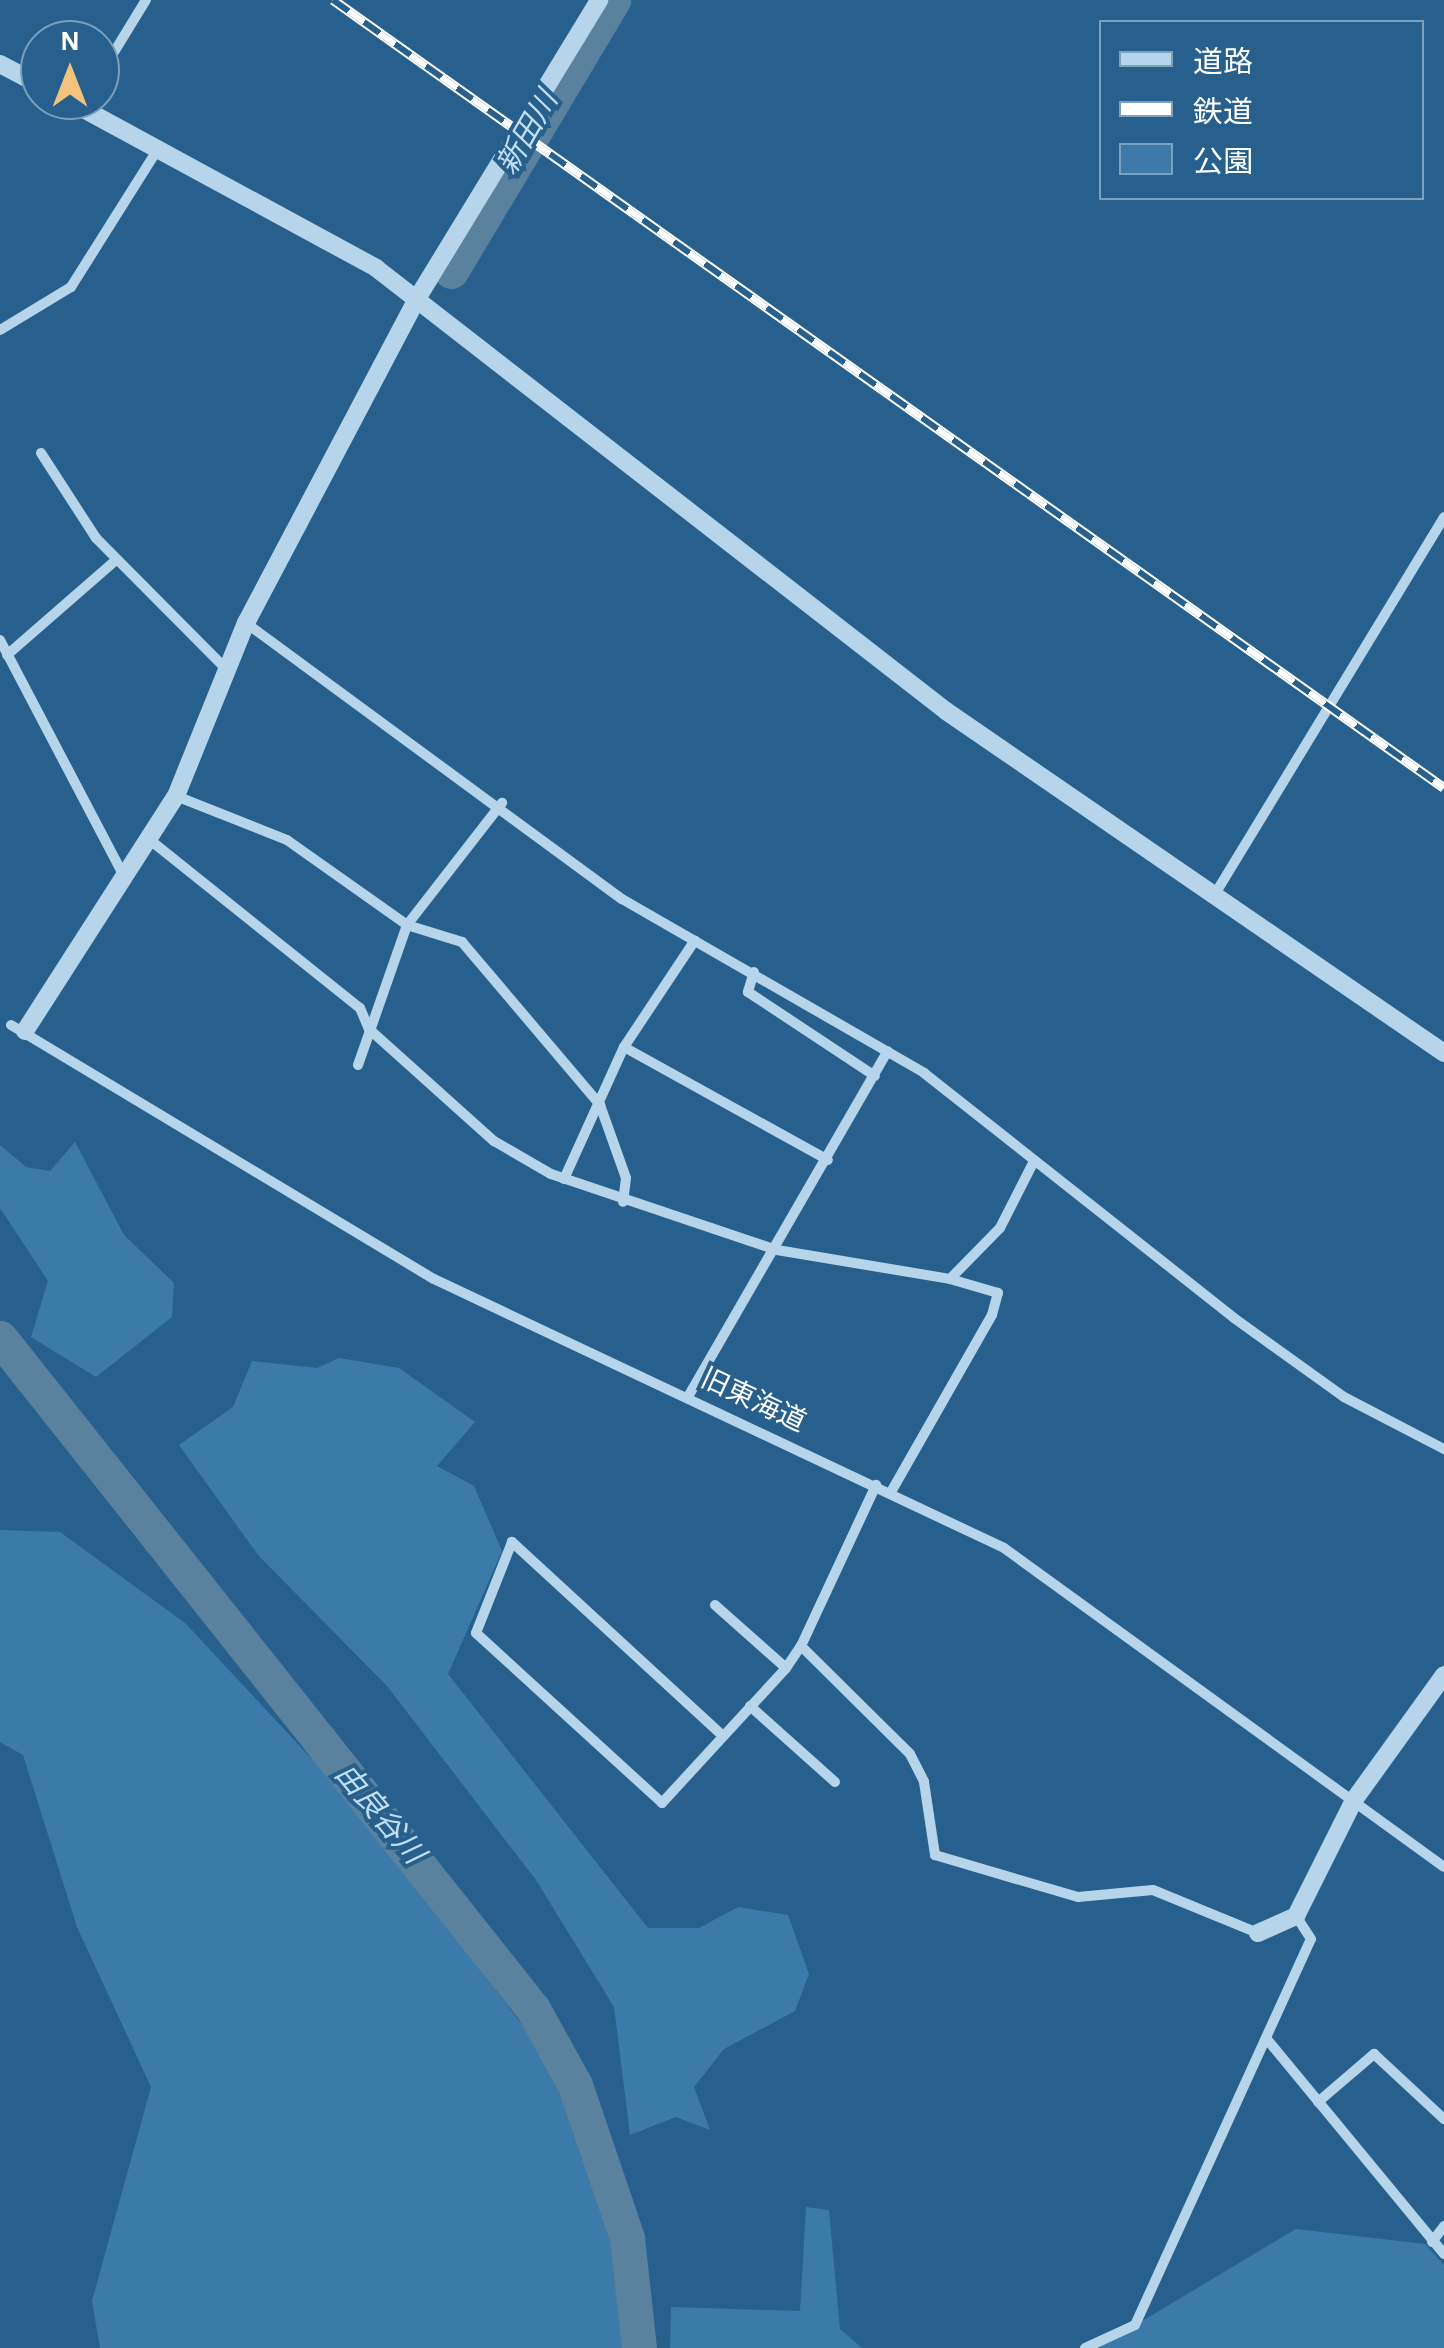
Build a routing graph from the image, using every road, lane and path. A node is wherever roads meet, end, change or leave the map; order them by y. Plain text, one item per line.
1 (146, 0) edge
2 (599, 0) edge
3 (120, 42) edge
4 (111, 120) edge
5 (160, 146) junction
6 (418, 298) junction
7 (0, 330) edge
8 (41, 453) dead end
9 (1444, 518) edge
10 (116, 560) junction
11 (246, 623) junction
12 (0, 640) edge
13 (7, 655) junction
14 (227, 670) junction
15 (176, 796) junction
16 (502, 803) junction
17 (150, 840) junction
18 (122, 872) junction
19 (1214, 894) junction
20 (407, 924) junction
21 (695, 940) junction
22 (754, 972) junction
23 (18, 1028) joint
24 (370, 1029) junction
25 (624, 1047) junction
26 (888, 1051) junction
27 (1444, 1053) edge
28 (358, 1064) dead end
29 (875, 1076) junction
30 (600, 1106) junction
31 (828, 1160) junction
32 (1032, 1165) junction
33 (564, 1179) junction
34 (623, 1202) junction
35 (777, 1250) junction
36 (950, 1279) junction
37 (688, 1395) junction
38 (1444, 1449) edge
39 (876, 1484) junction
40 (891, 1492) junction
41 (715, 1605) dead end
42 (801, 1646) junction
43 (786, 1668) junction
44 (1444, 1675) edge
45 (750, 1706) junction
46 (723, 1736) junction
47 (836, 1782) dead end
48 (1354, 1800) junction
49 (1444, 1867) edge
50 (1296, 1916) junction
51 (1258, 1933) joint
52 (1266, 2038) junction
53 (1318, 2102) junction
54 (1444, 2119) edge
55 (1444, 2226) edge
56 (1432, 2242) junction
57 (1444, 2254) edge
58 (1085, 2348) edge

1 - 3 street
2 - 6 street
4 - 5 street
5 - 6 street
5 - 7 street
6 - 11 street
6 - 19 street
8 - 10 street
9 - 19 street
10 - 13 street
10 - 14 street
11 - 14 street
11 - 16 street
12 - 13 street
13 - 18 street
14 - 15 street
15 - 17 street
15 - 20 street
16 - 20 street
16 - 21 street
17 - 18 street
17 - 24 street
18 - 23 street
19 - 27 street
20 - 24 street
20 - 30 street
21 - 22 street
21 - 25 street
22 - 26 street
22 - 29 street
23 - 37 street, 旧東海道
24 - 28 street
24 - 33 street
25 - 30 street
25 - 31 street
26 - 29 street
26 - 32 street
29 - 31 street
30 - 33 street
30 - 34 street
31 - 35 street
32 - 36 street
32 - 38 street
33 - 34 street
34 - 35 street
35 - 36 street
35 - 37 street
36 - 40 street
37 - 39 street, 旧東海道
39 - 40 street, 旧東海道
39 - 42 street
40 - 48 street, 旧東海道
41 - 43 street
42 - 43 street
42 - 51 street
43 - 45 street
44 - 48 street
45 - 46 street
45 - 47 street
46 - 46 street
48 - 49 street, 旧東海道
48 - 50 street
50 - 51 street
50 - 52 street
52 - 53 street
52 - 58 street
53 - 54 street
53 - 56 street
55 - 56 street
56 - 57 street

